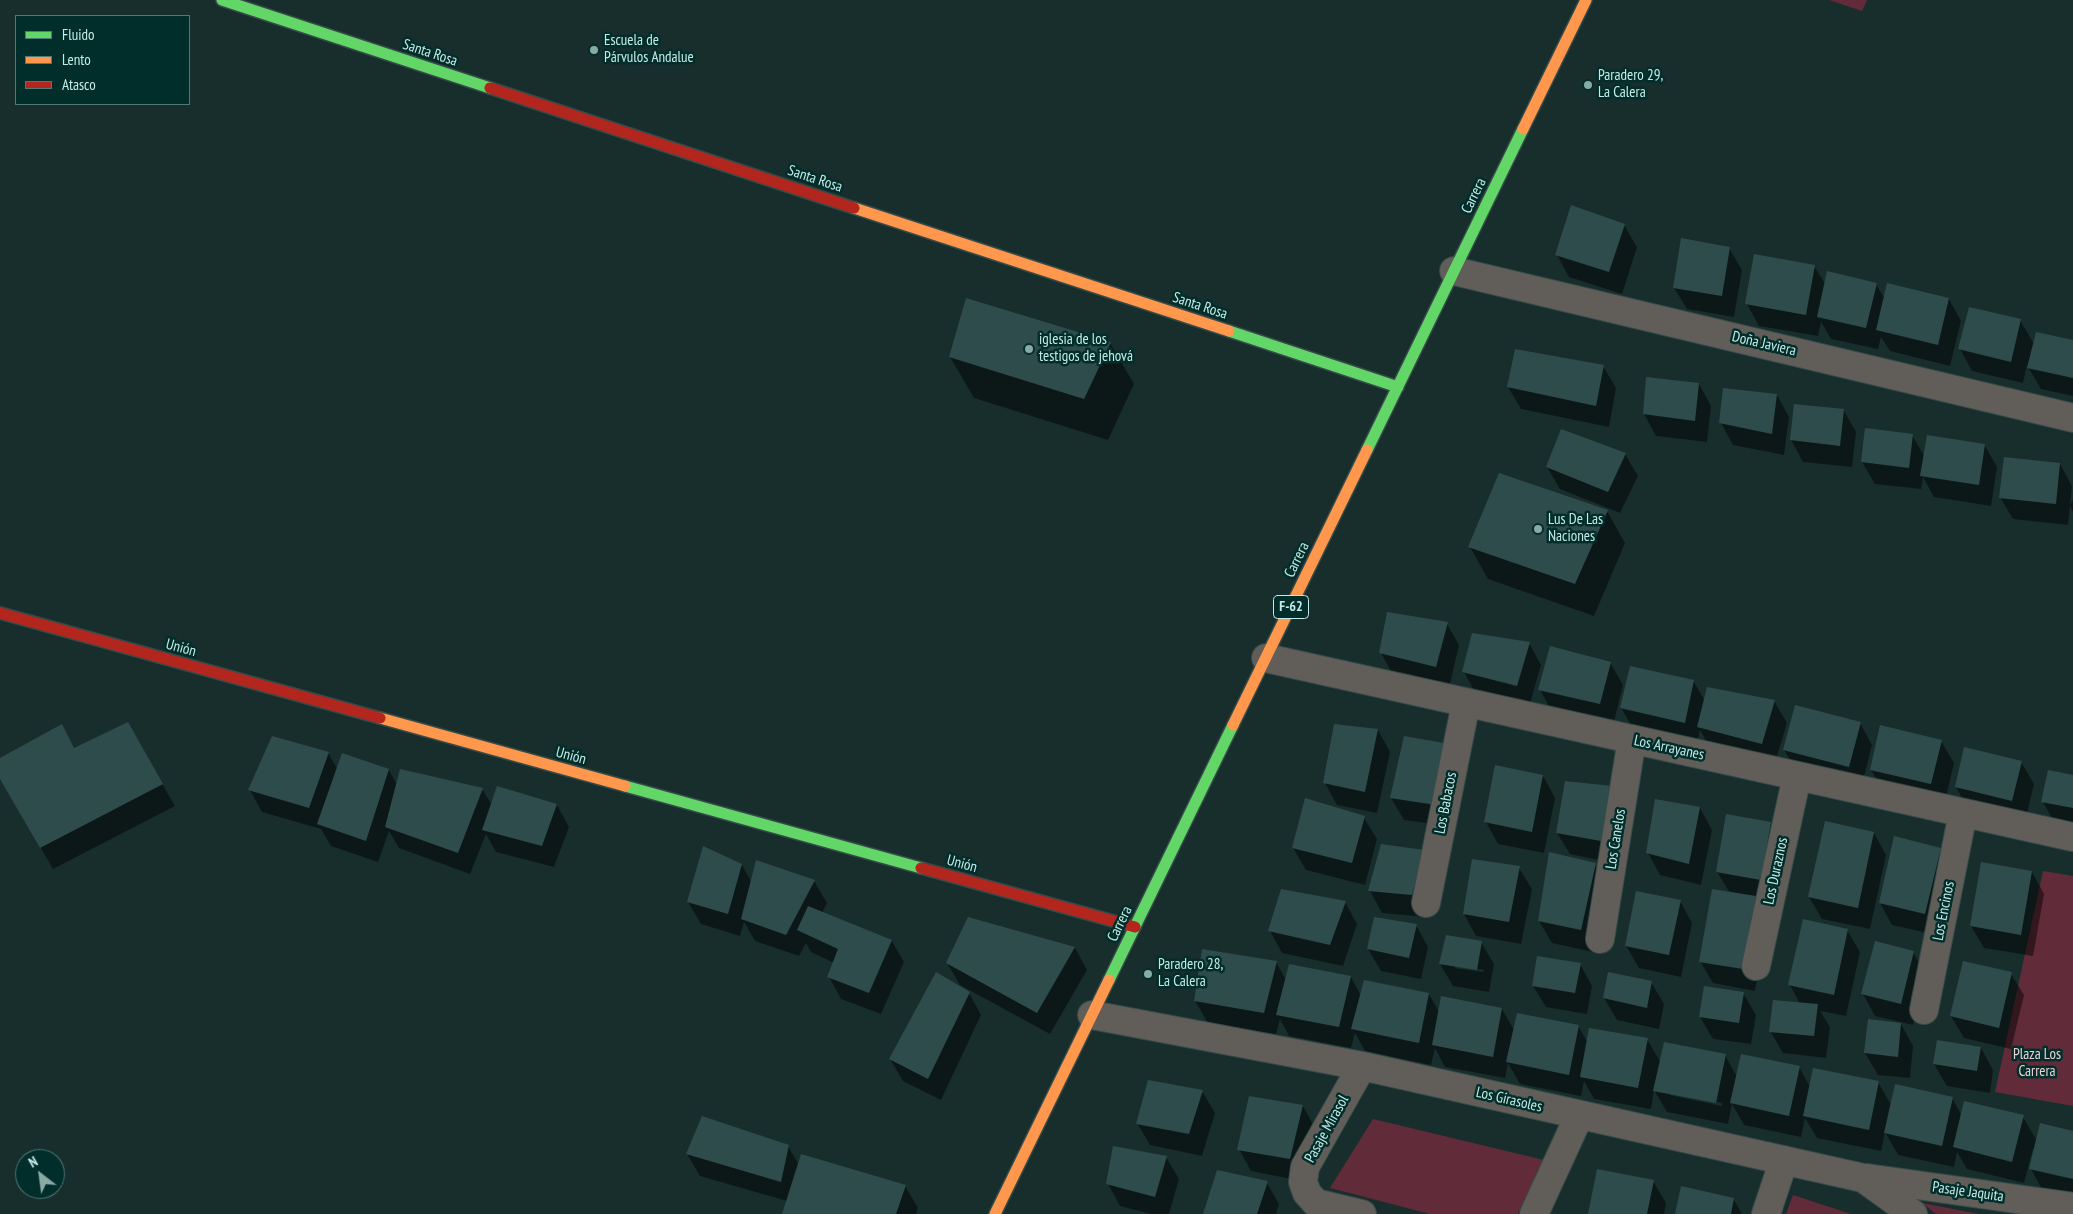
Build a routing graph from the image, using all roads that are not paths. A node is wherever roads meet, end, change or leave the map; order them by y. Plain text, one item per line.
1 (222, 0) edge
2 (1583, 1) edge
3 (1454, 271) junction
4 (1398, 387) junction
5 (2073, 418) edge
6 (0, 613) edge
7 (1266, 658) junction
8 (1466, 702) junction
9 (1632, 740) junction
10 (1797, 776) junction
11 (1963, 813) junction
12 (2073, 837) edge
13 (1426, 903) dead end
14 (1135, 927) junction
15 (1600, 939) dead end
16 (1756, 966) dead end
17 (1924, 1010) dead end
18 (1092, 1015) junction
19 (1362, 1066) junction
20 (1579, 1116) junction
21 (1784, 1160) junction
22 (1863, 1178) junction
23 (2073, 1207) edge
24 (995, 1214) edge
25 (1362, 1214) edge
26 (1534, 1214) edge
27 (1766, 1214) edge
28 (1913, 1214) edge

1 - 4 street, Santa Rosa
2 - 3 street, Carrera / F-62
3 - 4 street, Carrera / F-62
3 - 5 street, Doña Javiera
4 - 7 street, Carrera / F-62
6 - 14 street, Unión
7 - 8 street, Los Arrayanes
7 - 14 street, Carrera / F-62
8 - 9 street, Los Arrayanes
8 - 13 street, Los Babacos
9 - 10 street, Los Arrayanes
9 - 15 street, Los Canelos
10 - 11 street, Los Arrayanes
10 - 16 street, Los Duraznos
11 - 12 street, Los Arrayanes
11 - 17 street, Los Encinos
14 - 18 street, Carrera / F-62
18 - 19 street, Los Girasoles
18 - 24 street, Carrera / F-62
19 - 20 street, Los Girasoles
19 - 25 street, Pasaje Mirasol
20 - 21 street, Los Girasoles
20 - 26 street
21 - 22 street, Los Girasoles
21 - 27 street
22 - 23 street, Pasaje Jaquita
22 - 28 street, Los Girasoles

